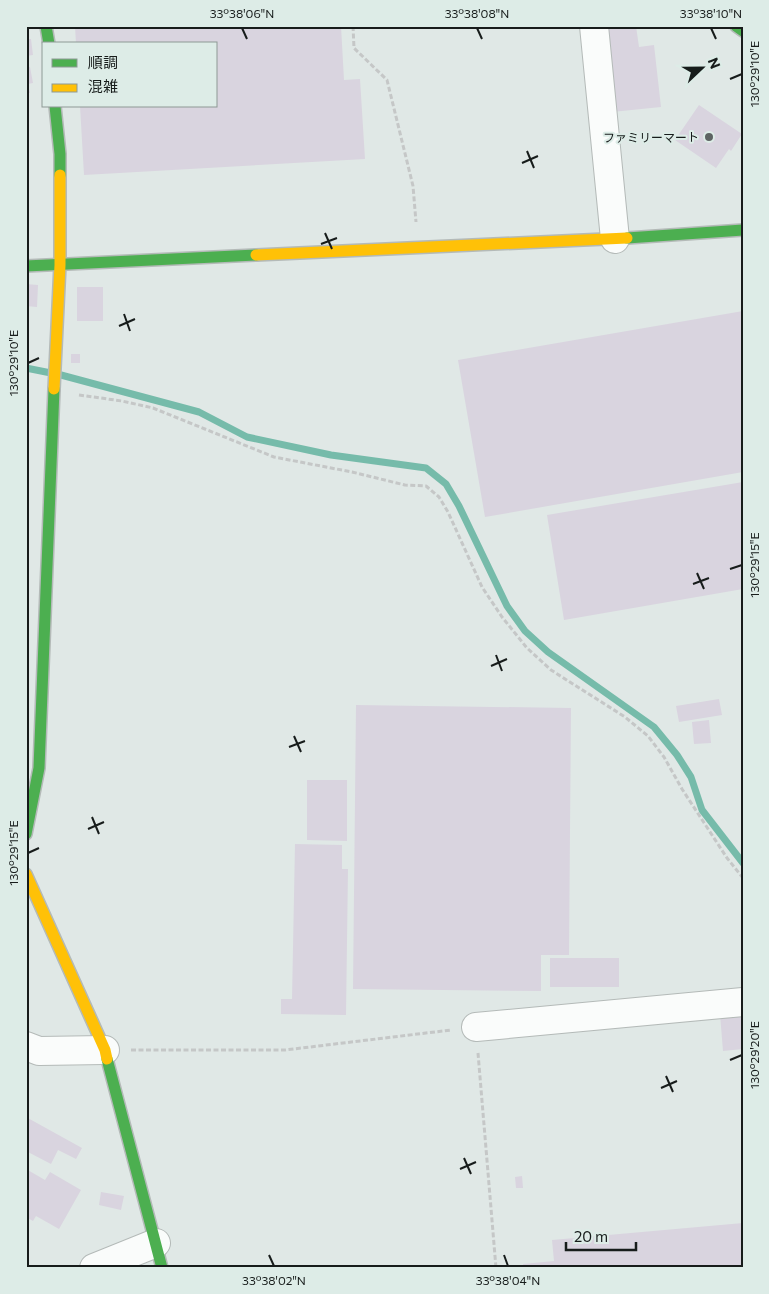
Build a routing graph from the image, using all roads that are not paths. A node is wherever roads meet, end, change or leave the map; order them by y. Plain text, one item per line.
1 (46, 26) edge
2 (594, 26) edge
3 (736, 26) edge
4 (743, 31) edge
5 (49, 42) edge
6 (55, 108) edge
7 (743, 230) edge
8 (615, 239) junction
9 (60, 264) junction
10 (26, 266) edge
11 (33, 724) edge
12 (26, 834) edge
13 (26, 874) edge
14 (743, 1002) edge
15 (476, 1026) road end
16 (26, 1046) edge
17 (105, 1050) junction
18 (159, 1255) edge
19 (94, 1268) edge

1 - 5 street
2 - 8 street
3 - 4 street
6 - 9 street
7 - 8 street
8 - 9 street
9 - 10 street
9 - 11 street
11 - 12 street
13 - 17 street
14 - 15 street
16 - 17 street
17 - 18 street
18 - 19 street

